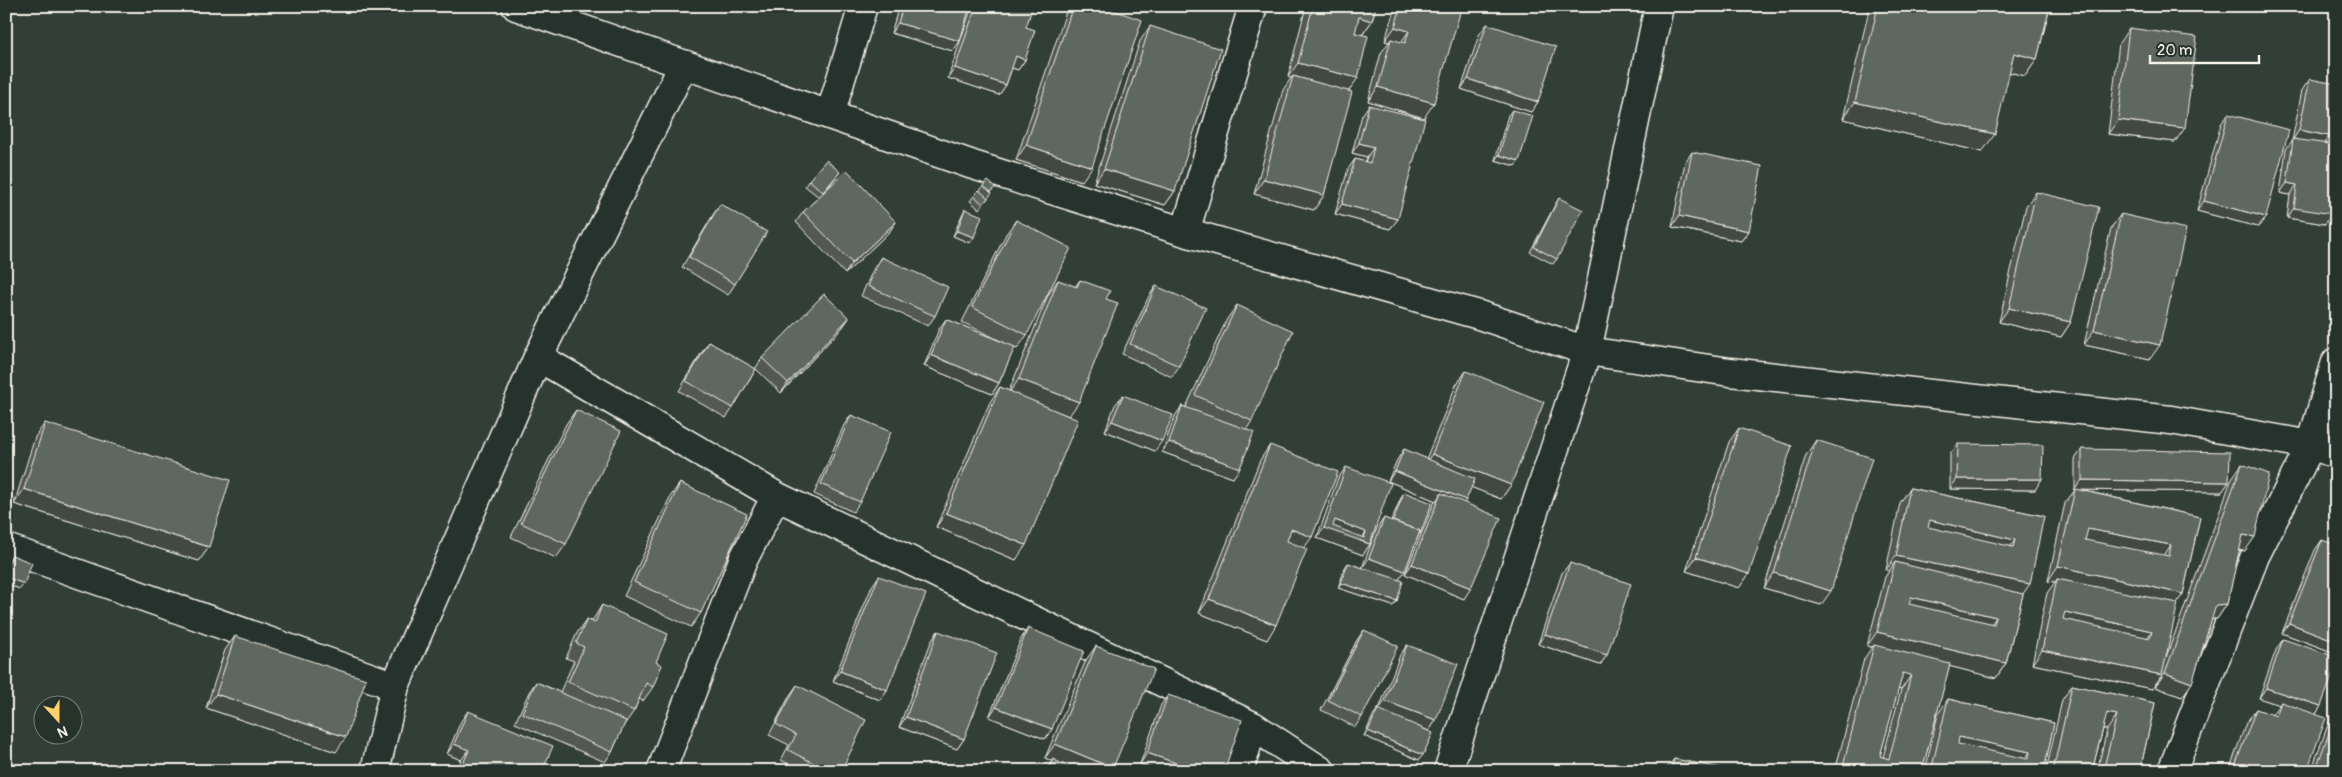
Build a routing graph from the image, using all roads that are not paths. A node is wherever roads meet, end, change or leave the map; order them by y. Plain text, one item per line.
1 (516, 6) edge
2 (864, 6) edge
3 (1253, 6) edge
4 (1659, 6) edge
5 (684, 64) junction
6 (830, 115) junction
7 (1185, 232) junction
8 (1587, 351) junction
9 (538, 357) junction
10 (2336, 362) edge
11 (2310, 445) junction
12 (2336, 454) edge
13 (776, 496) junction
14 (6, 548) edge
15 (394, 686) junction
16 (1253, 726) junction
17 (375, 771) edge
18 (661, 771) edge
19 (1239, 771) edge
20 (1321, 771) edge
21 (1448, 771) edge
22 (2172, 771) edge

1 - 5 street
2 - 6 street
3 - 7 street
4 - 8 street
5 - 6 street
5 - 9 street
6 - 7 street
7 - 8 street
8 - 11 street
8 - 21 street
9 - 13 street
9 - 15 street
10 - 11 street
11 - 12 street
11 - 22 street
13 - 16 street
13 - 18 street
14 - 15 street
15 - 17 street
16 - 19 street
16 - 20 street

